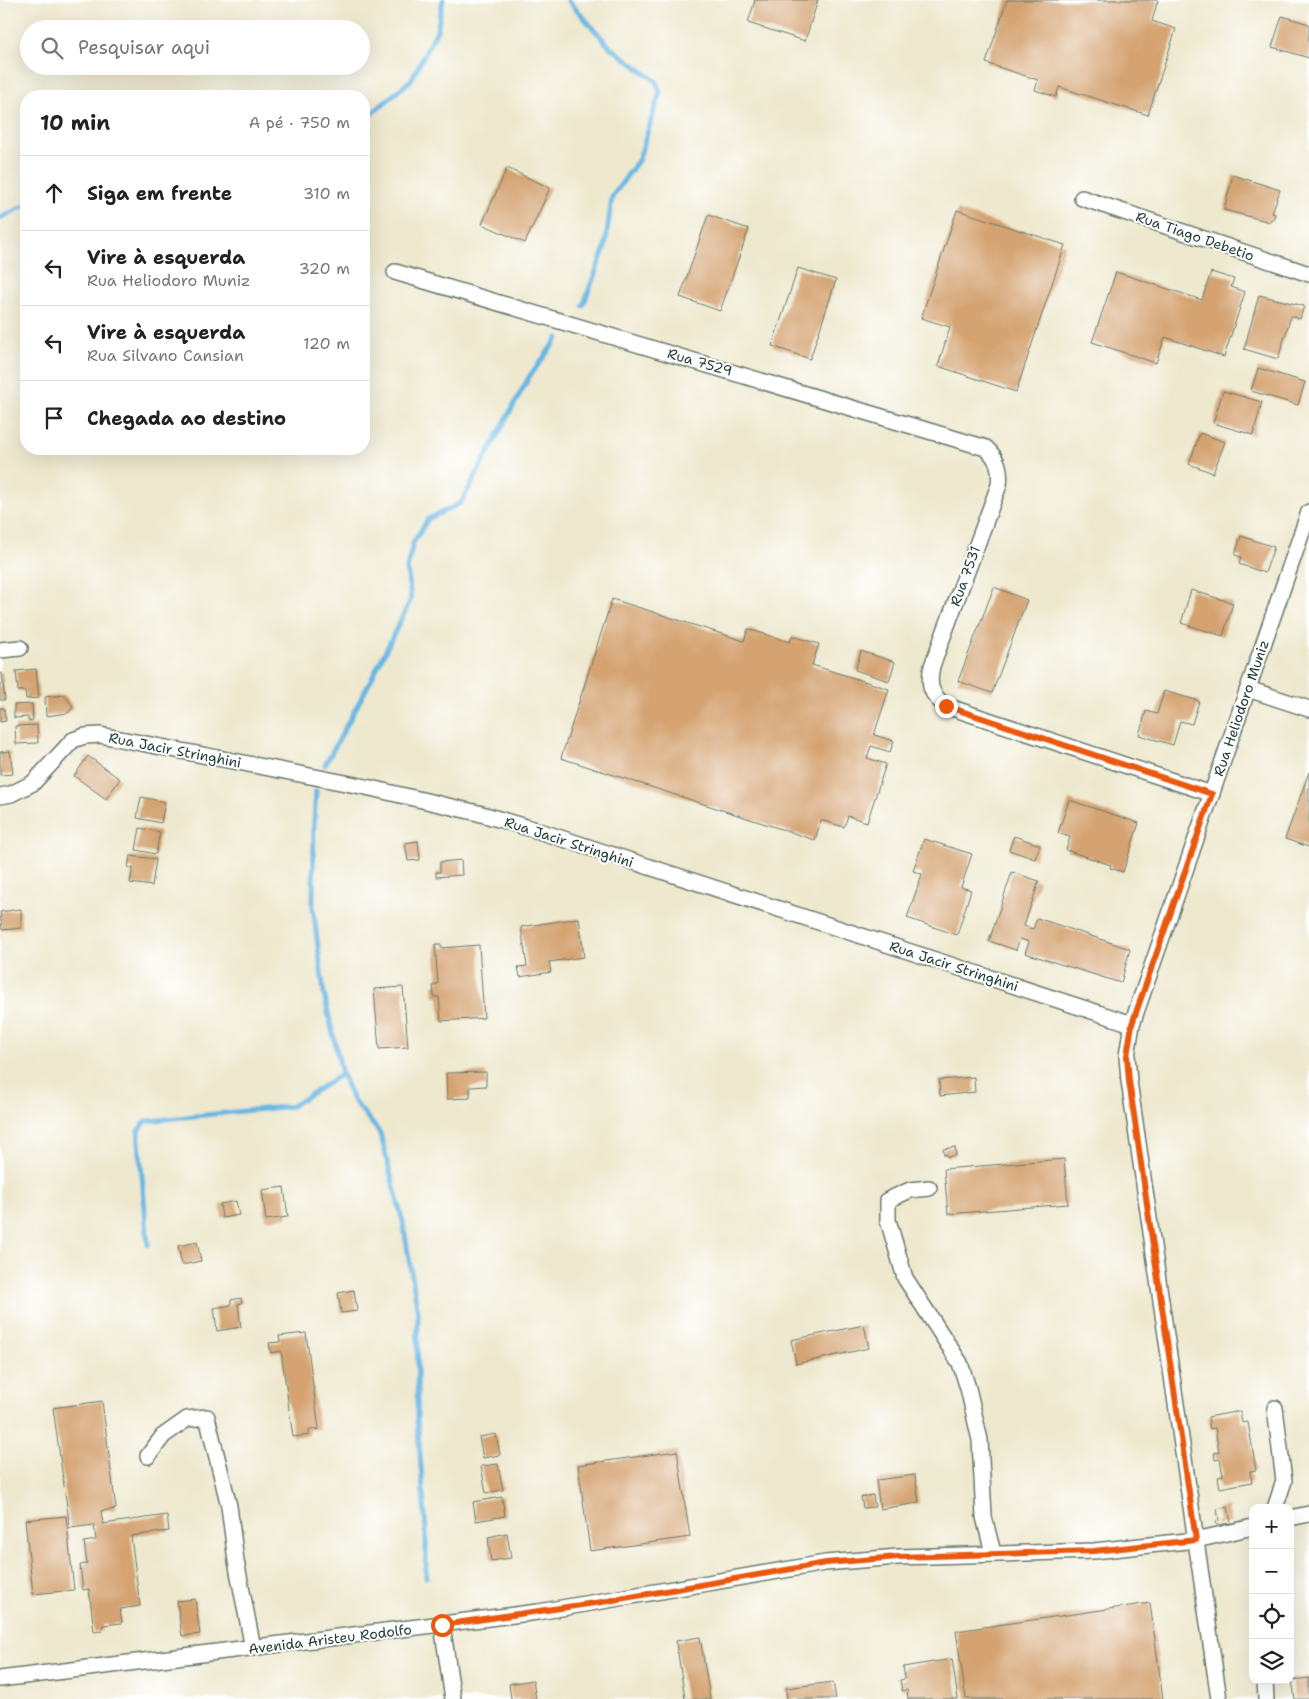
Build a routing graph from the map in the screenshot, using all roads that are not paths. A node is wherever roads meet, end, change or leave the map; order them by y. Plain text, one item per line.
1 (1082, 198) dead end
2 (395, 272) dead end
3 (1309, 274) edge
4 (998, 463) joint
5 (1309, 512) edge
6 (20, 648) dead end
7 (0, 650) edge
8 (1248, 689) junction
9 (1309, 709) edge
10 (1212, 794) junction
11 (6, 795) edge
12 (1132, 1024) junction
13 (930, 1188) dead end
14 (1275, 1408) dead end
15 (148, 1456) dead end
16 (1276, 1504) edge
17 (1309, 1514) edge
18 (1294, 1517) edge
19 (1249, 1528) edge
20 (1196, 1540) junction
21 (993, 1554) junction
22 (442, 1625) junction
23 (253, 1648) junction
24 (0, 1679) edge
25 (1265, 1684) edge
26 (453, 1699) edge
27 (1219, 1699) edge
28 (1266, 1699) edge

1 - 3 street, Rua Tiago Debetio
2 - 4 street, Rua 7529
4 - 10 street, Rua 7531
5 - 8 street, Rua Heliodoro Muniz
6 - 7 street
8 - 9 street
8 - 10 street, Rua Heliodoro Muniz
10 - 12 street, Rua Heliodoro Muniz
11 - 12 street, Rua Jacir Stringhini
12 - 20 street, Rua Heliodoro Muniz
13 - 21 street
14 - 16 street
15 - 23 street
17 - 18 street
19 - 20 street, Avenida Aristeu Rodolfo
20 - 21 street, Avenida Aristeu Rodolfo
20 - 27 street, Rua Heliodoro Muniz
21 - 22 street, Avenida Aristeu Rodolfo
22 - 23 street, Avenida Aristeu Rodolfo
22 - 26 street
23 - 24 street, Avenida Aristeu Rodolfo
25 - 28 street

